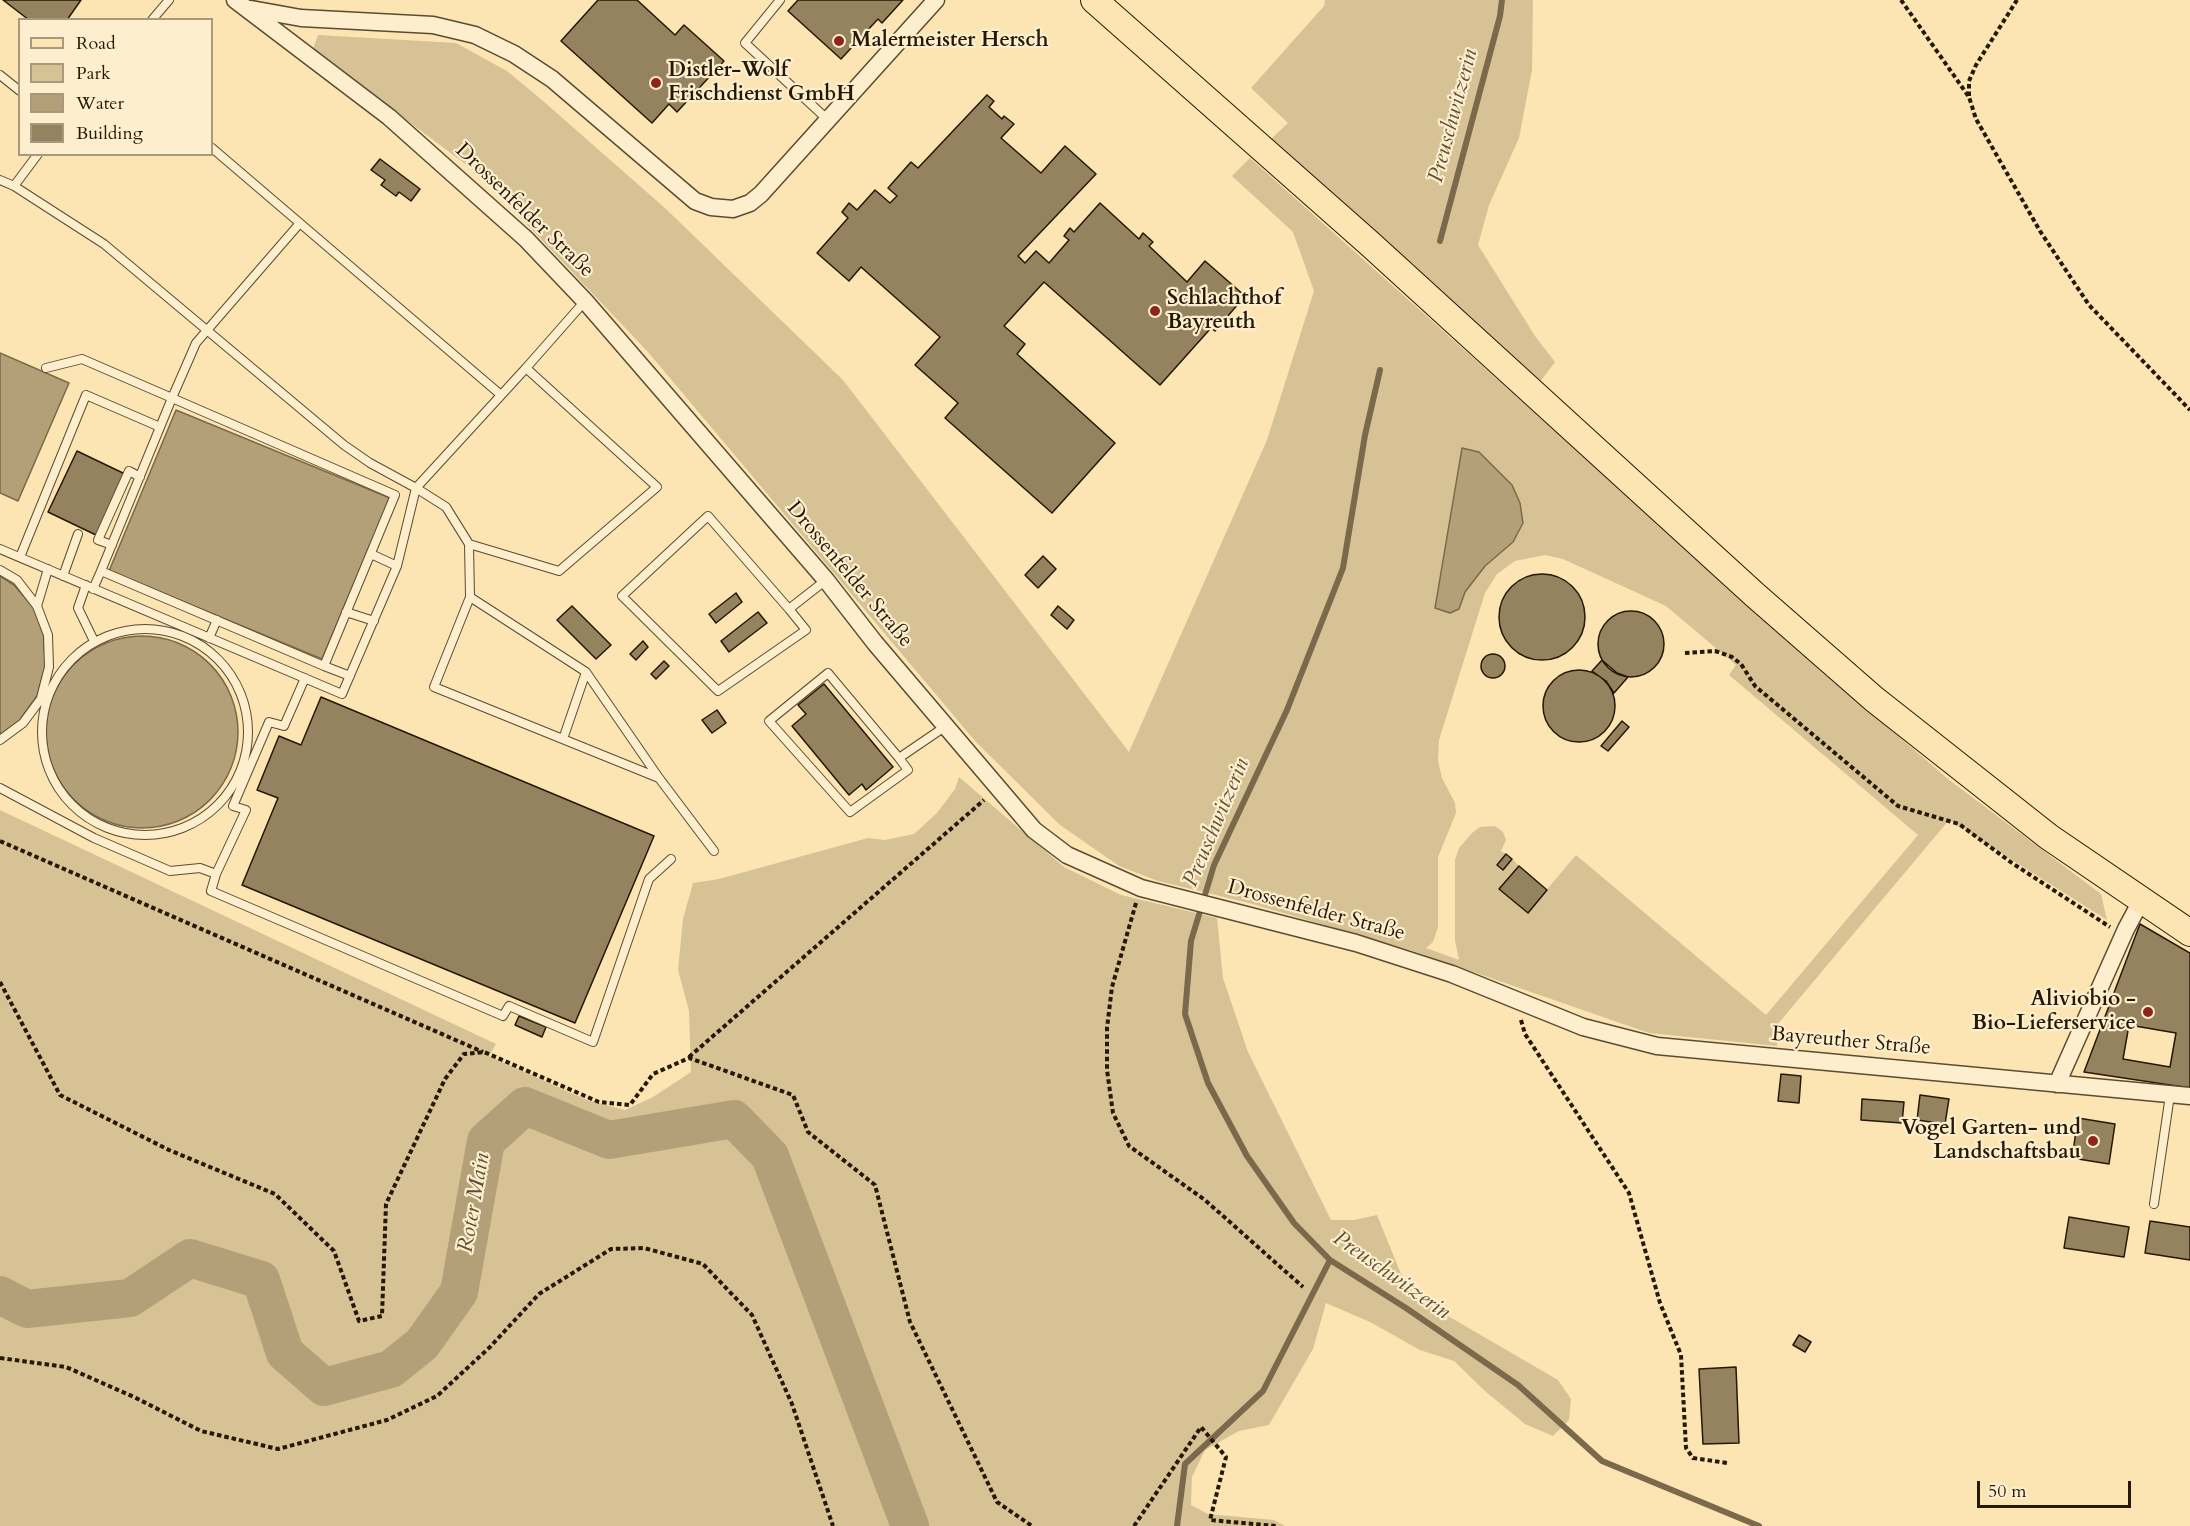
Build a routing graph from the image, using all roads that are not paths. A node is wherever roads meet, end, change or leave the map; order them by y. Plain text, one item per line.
1 (169, 0) edge
2 (780, 0) edge
3 (936, 0) edge
4 (1094, 0) edge
5 (241, 4) edge
6 (154, 18) edge
7 (0, 75) edge
8 (18, 89) edge
9 (828, 120) junction
10 (213, 149) edge
11 (36, 156) edge
12 (0, 180) edge
13 (14, 186) junction
14 (300, 224) junction
15 (585, 301) junction
16 (208, 330) junction
17 (46, 368) dead end
18 (526, 368) junction
19 (501, 395) junction
20 (172, 398) junction
21 (160, 427) junction
22 (140, 477) junction
23 (416, 488) junction
24 (78, 534) dead end
25 (469, 544) junction
26 (112, 546) junction
27 (0, 549) edge
28 (371, 554) junction
29 (20, 557) junction
30 (397, 566) junction
31 (48, 569) junction
32 (0, 570) edge
33 (101, 571) junction
34 (63, 576) junction
35 (826, 580) junction
36 (90, 587) junction
37 (470, 597) junction
38 (37, 606) junction
39 (789, 609) junction
40 (346, 612) junction
41 (216, 620) junction
42 (374, 621) junction
43 (192, 635) junction
44 (209, 638) junction
45 (94, 641) junction
46 (324, 666) junction
47 (586, 672) junction
48 (350, 676) junction
49 (305, 678) junction
50 (49, 691) junction
51 (41, 698) junction
52 (946, 726) junction
53 (563, 739) junction
54 (0, 740) edge
55 (899, 758) junction
56 (659, 778) junction
57 (240, 782) junction
58 (0, 788) edge
59 (100, 824) junction
60 (94, 838) junction
61 (714, 851) dead end
62 (671, 859) dead end
63 (216, 874) junction
64 (2141, 901) junction
65 (2190, 933) edge
66 (1514, 1000) joint
67 (2057, 1084) junction
68 (2170, 1095) junction
69 (2190, 1096) edge
70 (2154, 1204) dead end

1 - 6 lane
2 - 9 lane
3 - 9 street, Drossenfelder Straße
4 - 64 main road
5 - 9 street, Drossenfelder Straße
5 - 15 street, Drossenfelder Straße
7 - 8 lane
10 - 14 lane
11 - 13 lane
12 - 13 lane
13 - 16 lane
14 - 16 lane
14 - 19 lane
15 - 18 lane
15 - 35 street, Drossenfelder Straße
16 - 20 lane
16 - 23 lane
17 - 20 lane
18 - 19 lane
18 - 25 lane
19 - 23 lane
20 - 21 lane
20 - 28 lane
21 - 22 lane
21 - 29 lane
22 - 26 lane
22 - 26 lane
23 - 25 lane
23 - 30 lane
24 - 34 lane
25 - 37 lane
26 - 33 lane
27 - 29 lane
28 - 30 lane
28 - 40 lane
29 - 31 lane
30 - 42 lane
31 - 34 lane
31 - 38 lane
32 - 38 lane
33 - 36 lane
33 - 41 lane
34 - 36 lane
35 - 39 lane
35 - 52 street, Drossenfelder Straße
36 - 43 lane
36 - 45 lane
37 - 47 lane
37 - 53 lane
38 - 51 lane
39 - 39 lane
40 - 42 lane
40 - 46 lane
41 - 44 lane
41 - 46 lane
42 - 48 lane
43 - 44 lane
43 - 45 lane
43 - 57 lane
44 - 49 lane
45 - 50 lane
46 - 48 lane
47 - 53 lane
47 - 56 lane
48 - 49 lane
49 - 57 lane
50 - 51 lane
50 - 59 lane
51 - 54 lane
52 - 55 lane
52 - 66 street, Drossenfelder Straße
53 - 56 lane
55 - 55 lane
56 - 61 lane
57 - 59 lane
57 - 63 lane
58 - 60 lane
59 - 60 lane
60 - 63 lane
62 - 63 lane
64 - 65 main road
64 - 67 street
66 - 67 street, Bayreuther Straße
67 - 68 street, Bayreuther Straße
68 - 69 street, Bayreuther Straße
68 - 70 lane

